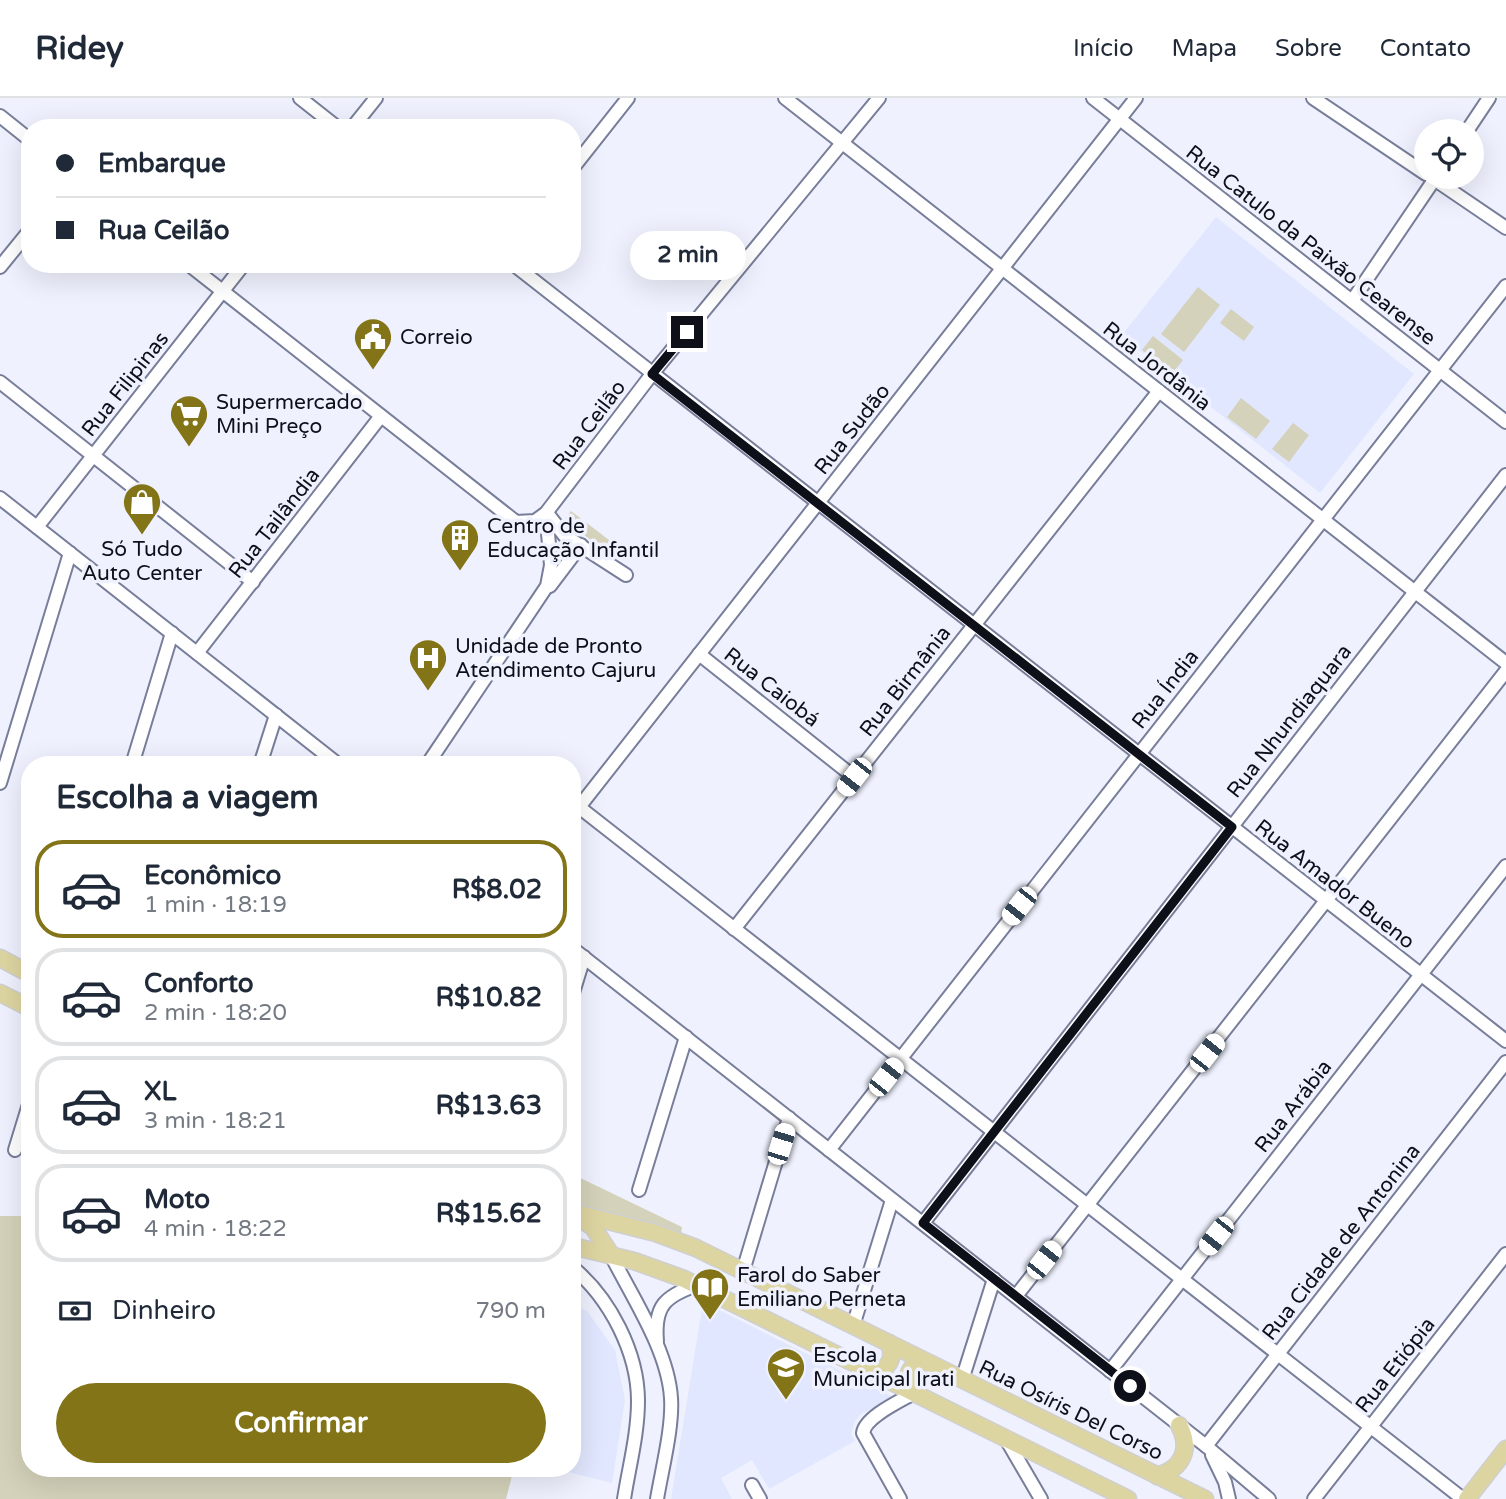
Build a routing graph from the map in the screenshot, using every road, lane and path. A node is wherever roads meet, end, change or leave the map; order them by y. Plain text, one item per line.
1 (300, 98) edge
2 (376, 98) edge
3 (628, 98) edge
4 (785, 98) edge
5 (878, 98) edge
6 (1093, 98) edge
7 (1136, 98) edge
8 (1313, 98) edge
9 (1489, 98) edge
10 (0, 116) edge
11 (327, 119) edge
12 (359, 119) edge
13 (1119, 119) junction
14 (1474, 119) edge
15 (21, 133) edge
16 (843, 144) junction
17 (581, 158) edge
18 (1414, 164) edge
19 (1424, 189) edge
20 (1450, 189) edge
21 (1506, 228) edge
22 (21, 241) edge
23 (0, 267) edge
24 (1002, 269) junction
25 (199, 273) edge
26 (237, 273) edge
27 (524, 273) edge
28 (1506, 286) edge
29 (223, 292) junction
30 (1352, 301) junction
31 (1440, 370) junction
32 (652, 374) junction
33 (0, 382) edge
34 (1159, 391) junction
35 (381, 416) junction
36 (1506, 422) edge
37 (93, 456) junction
38 (1506, 475) edge
39 (0, 498) edge
40 (818, 503) junction
41 (546, 513) junction
42 (1323, 519) junction
43 (37, 527) junction
44 (581, 545) junction
45 (70, 553) junction
46 (625, 575) dead end
47 (253, 582) junction
48 (1415, 592) junction
49 (541, 598) junction
50 (974, 625) junction
51 (172, 634) junction
52 (197, 653) junction
53 (699, 654) junction
54 (1506, 663) edge
55 (1506, 671) edge
56 (275, 715) junction
57 (1139, 754) junction
58 (135, 756) edge
59 (263, 756) edge
60 (327, 756) edge
61 (433, 756) edge
62 (854, 777) junction
63 (0, 783) edge
64 (581, 806) edge
65 (581, 816) edge
66 (1232, 827) junction
67 (1506, 866) edge
68 (1326, 901) junction
69 (734, 929) junction
70 (581, 955) edge
71 (584, 957) junction
72 (0, 958) edge
73 (581, 967) edge
74 (21, 969) edge
75 (1421, 975) junction
76 (0, 993) edge
77 (21, 1004) edge
78 (686, 1037) junction
79 (1506, 1041) edge
80 (900, 1059) junction
81 (1506, 1062) edge
82 (789, 1118) junction
83 (21, 1130) edge
84 (994, 1132) junction
85 (15, 1150) dead end
86 (829, 1150) junction
87 (639, 1190) dead end
88 (892, 1200) junction
89 (1087, 1205) junction
90 (581, 1215) edge
91 (581, 1219) edge
92 (923, 1223) junction
93 (581, 1248) edge
94 (1506, 1254) edge
95 (611, 1255) junction
96 (743, 1271) junction
97 (581, 1276) edge
98 (994, 1279) junction
99 (1182, 1279) junction
100 (697, 1286) junction
101 (1016, 1297) junction
102 (853, 1326) junction
103 (889, 1343) junction
104 (658, 1348) junction
105 (1278, 1354) junction
106 (924, 1361) junction
107 (1110, 1371) junction
108 (872, 1372) junction
109 (962, 1380) junction
110 (914, 1393) junction
111 (1179, 1425) junction
112 (1370, 1427) junction
113 (1006, 1439) junction
114 (1206, 1446) junction
115 (1506, 1449) edge
116 (1037, 1454) junction
117 (1026, 1472) junction
118 (1157, 1476) junction
119 (752, 1485) dead end
120 (624, 1499) edge
121 (657, 1499) edge
122 (760, 1499) edge
123 (901, 1499) edge
124 (1041, 1499) edge
125 (1128, 1499) edge
126 (1205, 1499) edge
127 (1229, 1499) edge
128 (1269, 1499) edge
129 (1314, 1499) edge
130 (1465, 1499) edge

1 - 11 street
2 - 12 street
3 - 17 street
4 - 16 street, Rua Jordânia
5 - 16 street, Rua Ceilão
6 - 13 street, Rua Catulo da Paixão Cearense
7 - 13 street, Rua Sudão
8 - 18 street
9 - 14 street
10 - 15 street
13 - 24 street, Rua Sudão
13 - 30 street, Rua Catulo da Paixão Cearense
16 - 24 street, Rua Jordânia
16 - 32 street, Rua Ceilão
19 - 30 street
20 - 21 street
22 - 23 street
24 - 34 street, Rua Jordânia
24 - 40 street, Rua Sudão
25 - 29 street
26 - 29 street, Rua Filipinas
27 - 32 street, Rua Amador Bueno
28 - 31 street, Rua Índia
29 - 35 street
29 - 37 street, Rua Filipinas
30 - 31 street, Rua Catulo da Paixão Cearense
31 - 36 street, Rua Catulo da Paixão Cearense
31 - 42 street, Rua Índia
32 - 40 street, Rua Amador Bueno
32 - 41 street, Rua Ceilão
33 - 37 street
34 - 42 street, Rua Jordânia
34 - 50 street, Rua Birmânia
35 - 41 street
35 - 47 street, Rua Tailândia
37 - 43 street, Rua Filipinas
37 - 47 street
38 - 48 street, Rua Nhundiaquara
39 - 43 street
40 - 50 street, Rua Amador Bueno
40 - 53 street, Rua Sudão
41 - 44 street
41 - 49 street
42 - 48 street, Rua Jordânia
42 - 57 street, Rua Índia
43 - 45 street
44 - 46 street
44 - 49 street
45 - 51 street
45 - 63 street
47 - 52 street, Rua Tailândia
48 - 54 street, Rua Jordânia
48 - 66 street, Rua Nhundiaquara
49 - 61 street
50 - 57 street, Rua Amador Bueno
50 - 62 street, Rua Birmânia
51 - 52 street
51 - 58 street
52 - 56 street
53 - 62 street, Rua Caiobá
53 - 64 street, Rua Sudão
55 - 68 street
56 - 59 street
56 - 60 street
57 - 66 street, Rua Amador Bueno
57 - 80 street, Rua Índia
62 - 69 street, Rua Birmânia
65 - 69 street
66 - 68 street, Rua Amador Bueno
66 - 84 street, Rua Nhundiaquara
67 - 75 street, Rua Arábia
68 - 75 street, Rua Amador Bueno
68 - 89 street
69 - 80 street
70 - 71 street
71 - 73 street
71 - 78 street
72 - 74 main road
75 - 79 street, Rua Amador Bueno
75 - 99 street, Rua Arábia
76 - 77 main road
78 - 82 street
78 - 87 street
80 - 84 street
80 - 86 street, Rua Índia
81 - 105 street, Rua Cidade de Antonina
82 - 86 street
82 - 96 street
83 - 85 street
84 - 89 street
84 - 92 street, Rua Nhundiaquara
86 - 88 street
88 - 92 street
88 - 102 street
89 - 99 street
89 - 101 street
90 - 96 main road, Rua Osíris Del Corso
91 - 95 main road
92 - 98 street
93 - 95 main road
94 - 112 street, Rua Etiópia
95 - 100 main road
95 - 104 street
96 - 102 main road, Rua Osíris Del Corso
97 - 120 street
98 - 101 street
98 - 109 street
99 - 105 street
99 - 107 street, Rua Arábia
100 - 104 street
100 - 108 main road
101 - 107 street
102 - 103 main road, Rua Osíris Del Corso
103 - 106 main road, Rua Osíris Del Corso
103 - 108 main road
104 - 121 street
105 - 112 street
105 - 114 street, Rua Cidade de Antonina
106 - 109 main road, Rua Osíris Del Corso
106 - 110 main road
107 - 111 street
108 - 110 main road
109 - 118 main road, Rua Osíris Del Corso
110 - 113 main road
110 - 123 street
111 - 114 street
111 - 118 main road
112 - 129 street, Rua Etiópia
112 - 130 street
113 - 116 main road
113 - 117 street
114 - 127 street
114 - 128 street
115 - 130 main road
116 - 117 street
116 - 125 main road
117 - 124 street
118 - 126 main road, Rua Osíris Del Corso
119 - 122 street

